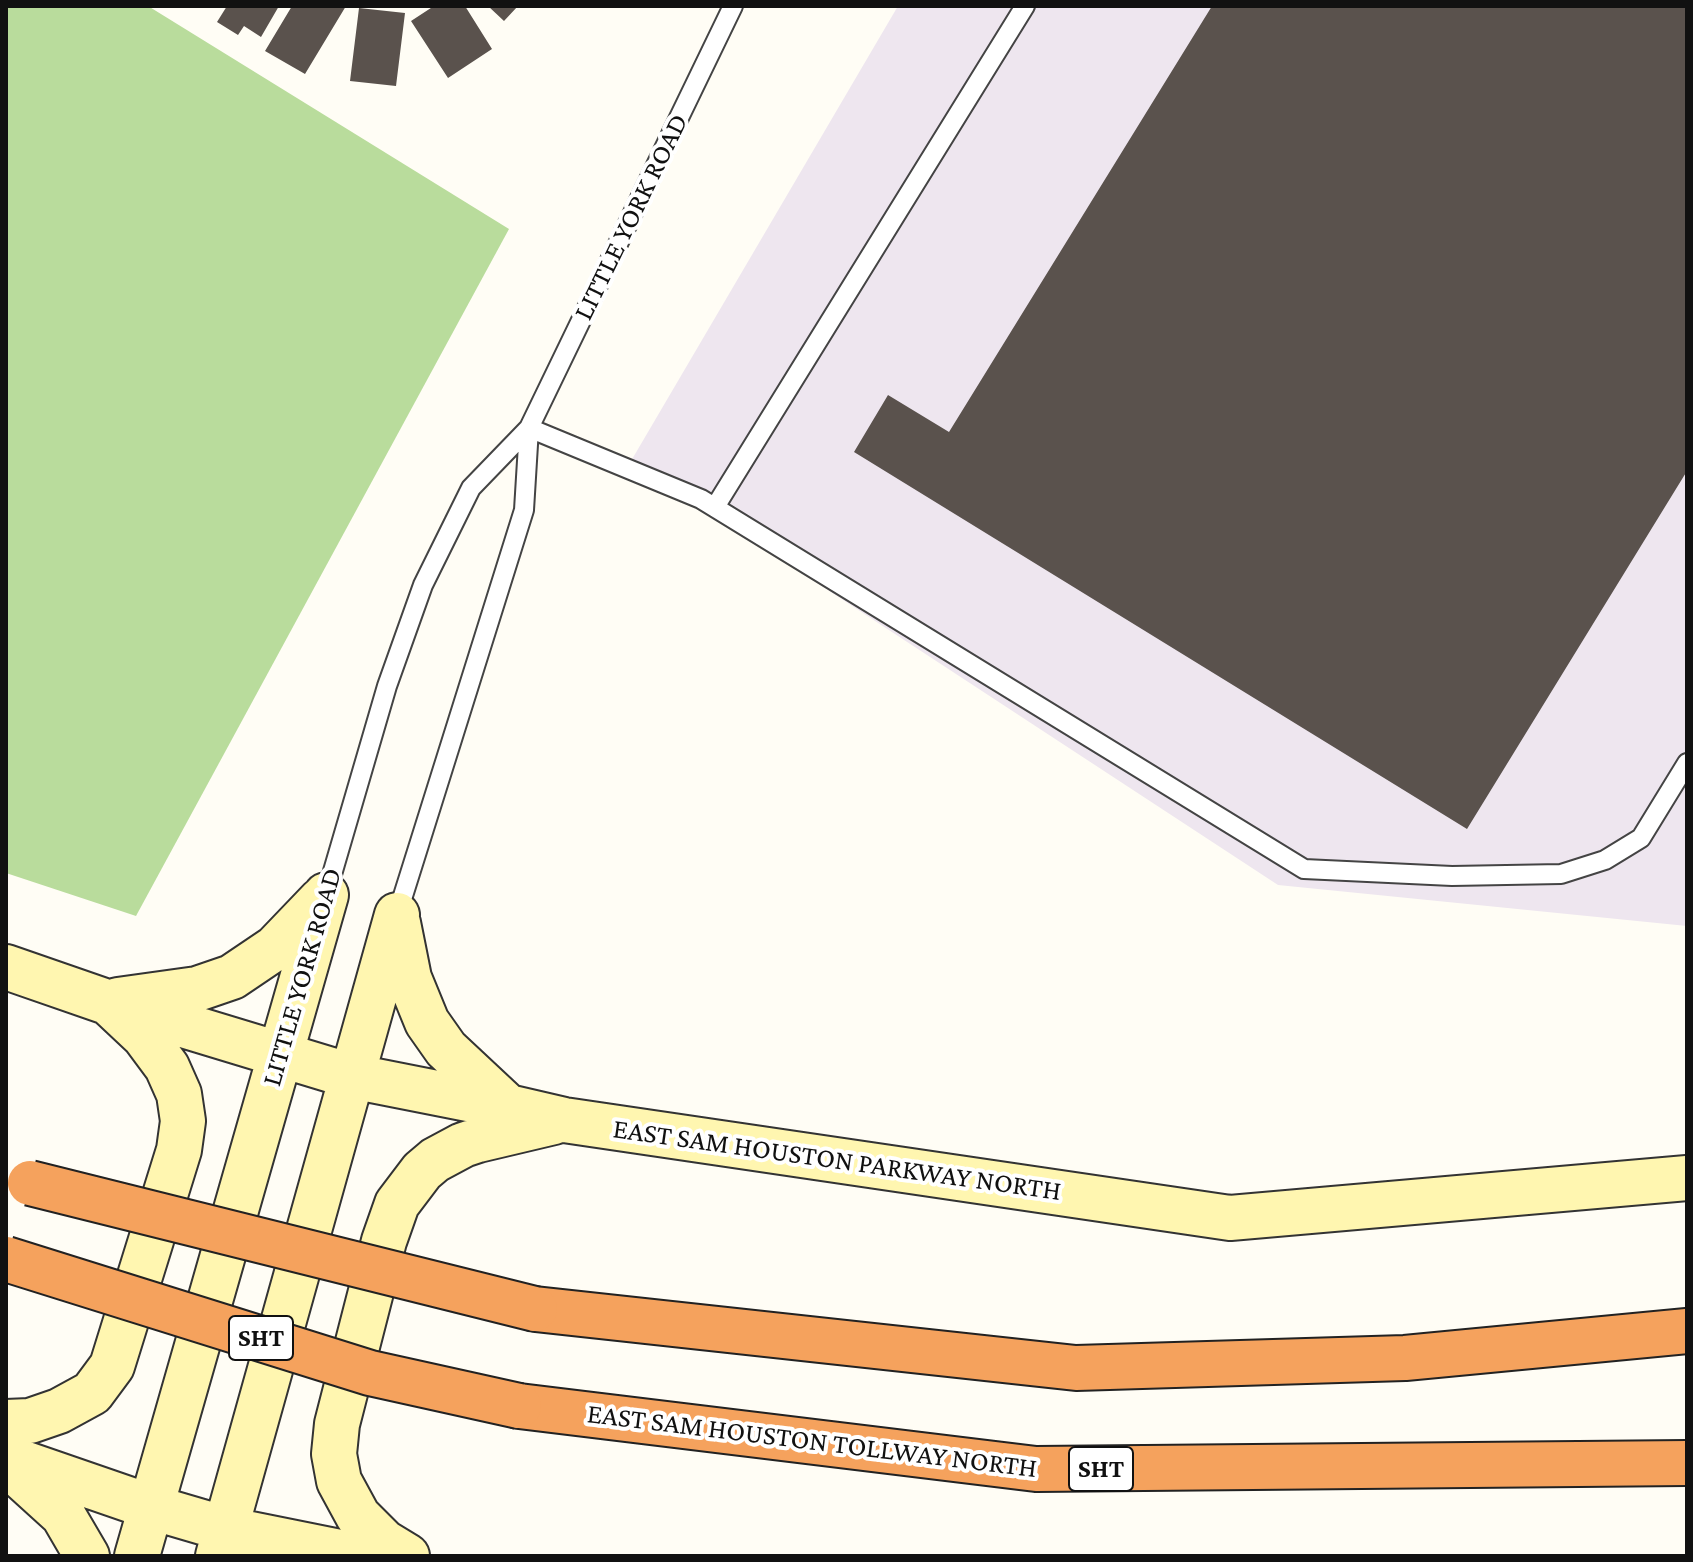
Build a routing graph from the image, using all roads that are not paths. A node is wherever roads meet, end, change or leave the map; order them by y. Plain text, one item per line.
1 (733, 6) edge
2 (1025, 6) edge
3 (529, 428) junction
4 (715, 507) junction
5 (1687, 763) edge
6 (326, 895) junction
7 (397, 915) junction
8 (6, 967) edge
9 (107, 1002) junction
10 (280, 1056) junction
11 (351, 1076) junction
12 (508, 1107) junction
13 (564, 1120) junction
14 (18, 1178) edge
15 (1687, 1178) edge
16 (6, 1259) edge
17 (1687, 1331) edge
18 (6, 1422) edge
19 (6, 1460) edge
20 (1687, 1463) edge
21 (151, 1507) junction
22 (222, 1542) edge
23 (87, 1556) edge
24 (137, 1556) edge
25 (360, 1556) edge
26 (407, 1556) edge

1 - 3 lane, LITTLE YORK ROAD
2 - 4 lane
3 - 4 lane
3 - 6 lane, LITTLE YORK ROAD
3 - 7 lane, LITTLE YORK ROAD
4 - 5 lane
6 - 9 main road
6 - 10 main road, LITTLE YORK ROAD
7 - 11 main road, LITTLE YORK ROAD
7 - 12 main road
8 - 9 main road, EAST SAM HOUSTON PARKWAY NORTH
9 - 10 main road, EAST SAM HOUSTON PARKWAY NORTH
9 - 18 main road
10 - 11 main road, EAST SAM HOUSTON PARKWAY NORTH
10 - 21 main road, LITTLE YORK ROAD
11 - 12 main road, EAST SAM HOUSTON PARKWAY NORTH
11 - 22 main road, LITTLE YORK ROAD
12 - 13 main road, EAST SAM HOUSTON PARKWAY NORTH
13 - 15 main road, EAST SAM HOUSTON PARKWAY NORTH
13 - 26 main road
14 - 17 highway, bridge
16 - 20 highway, EAST SAM HOUSTON TOLLWAY NORTH / SHT, bridge
19 - 21 main road
19 - 23 main road
21 - 22 main road
21 - 24 main road, LITTLE YORK ROAD
22 - 25 main road

